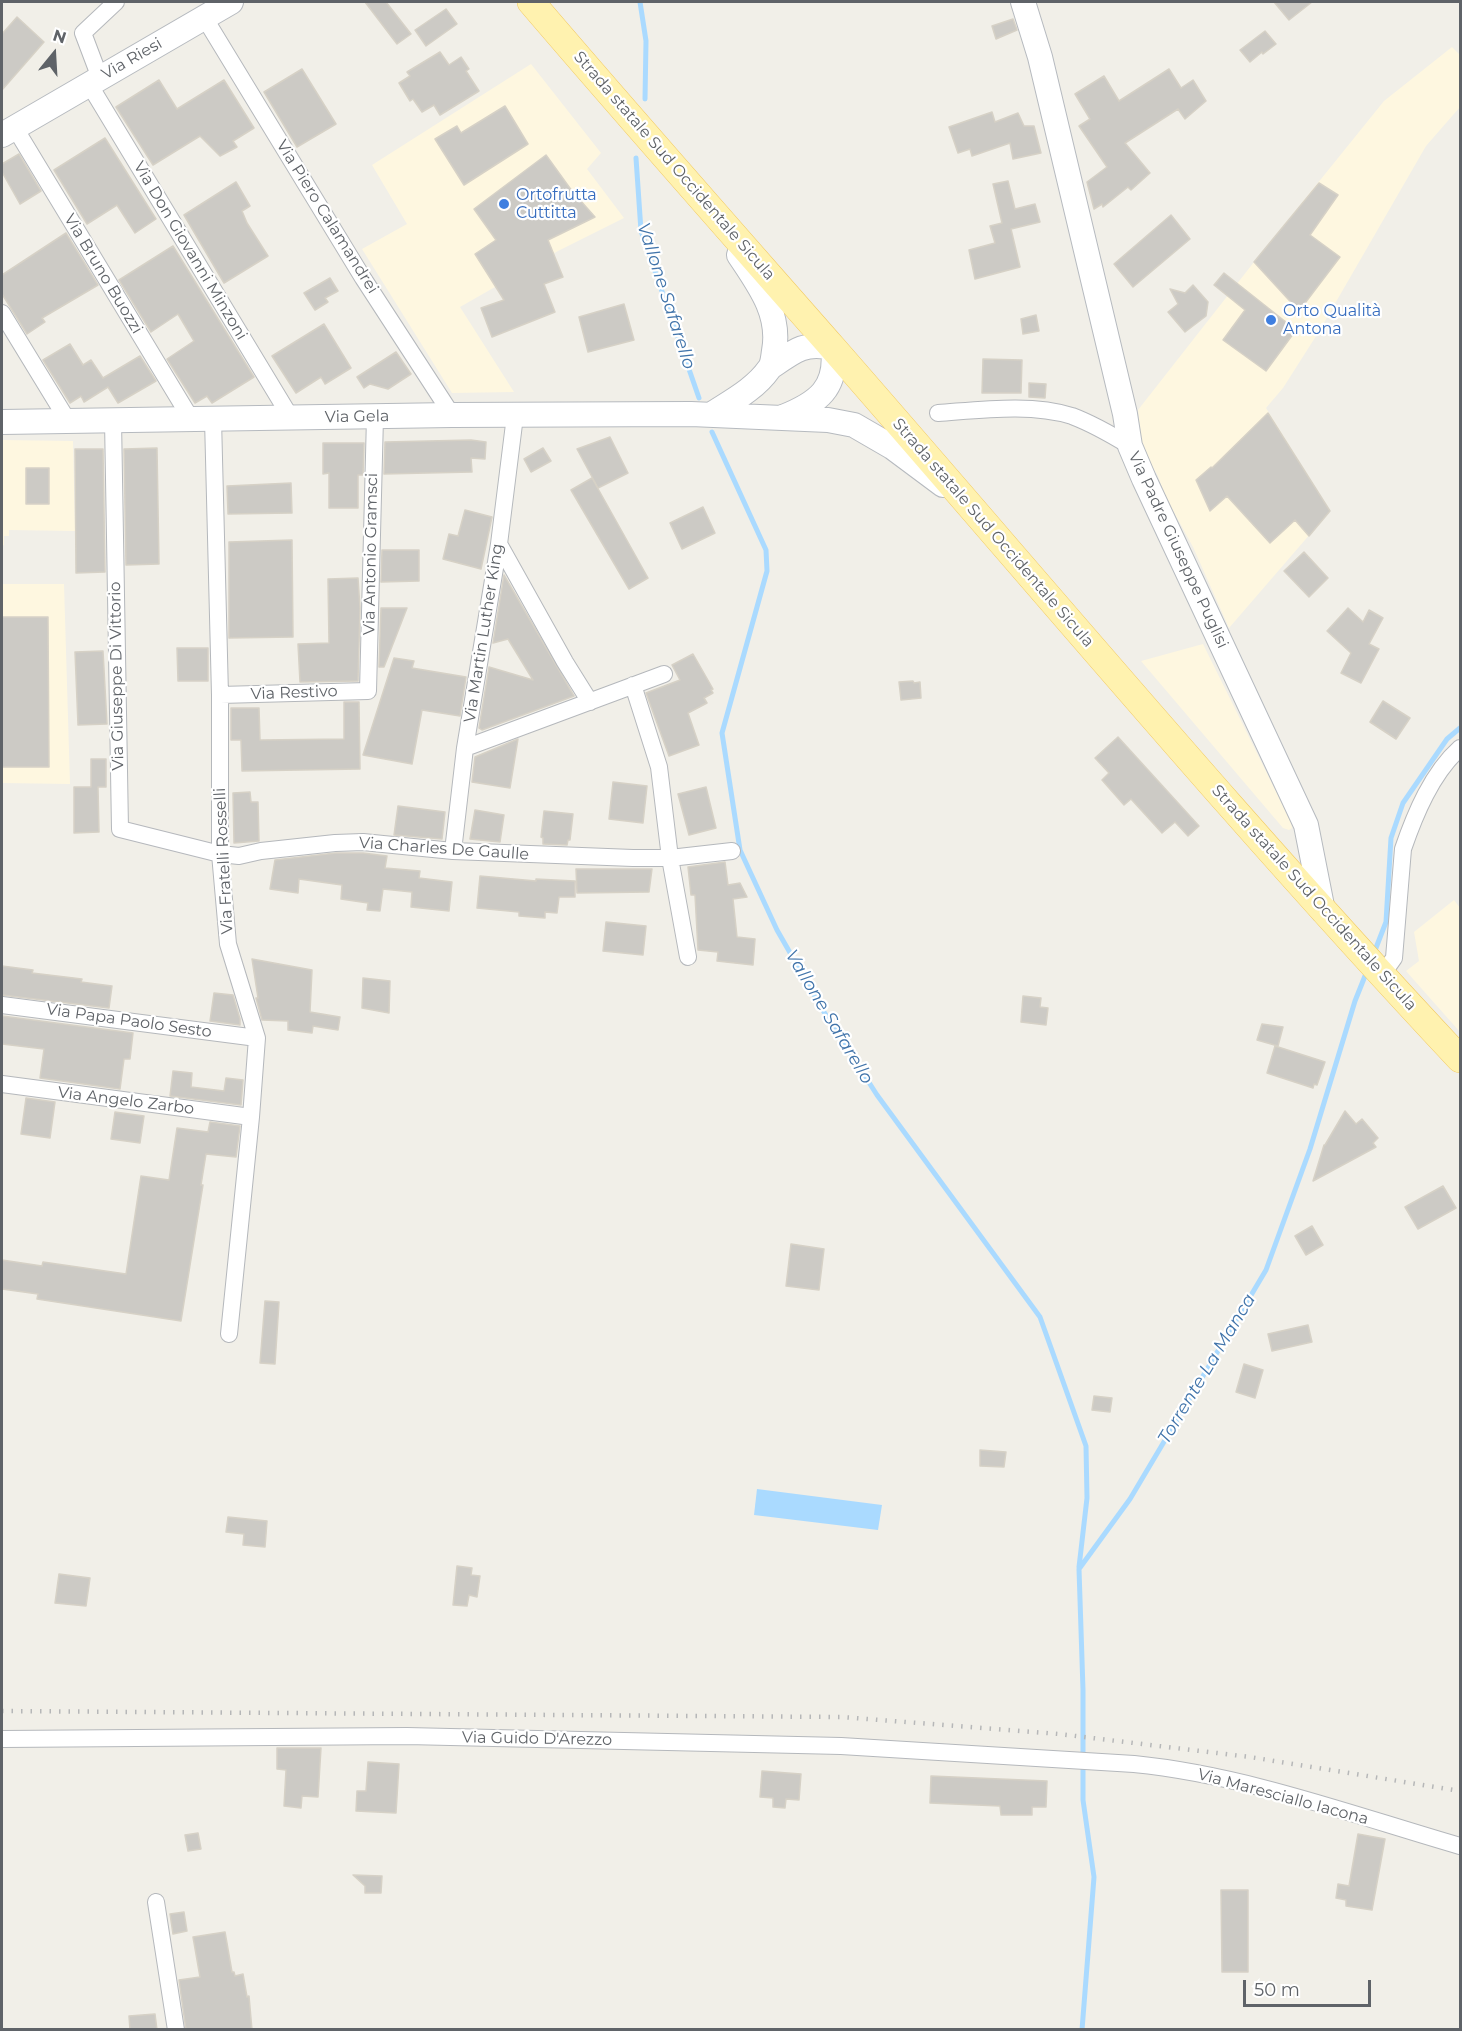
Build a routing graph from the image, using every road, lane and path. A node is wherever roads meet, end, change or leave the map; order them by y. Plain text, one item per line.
1 (116, 2) edge
2 (231, 2) edge
3 (531, 2) edge
4 (1023, 2) edge
5 (204, 17) junction
6 (94, 81) junction
7 (8, 132) edge
8 (708, 208) junction
9 (2, 313) edge
10 (833, 348) junction
11 (771, 367) junction
12 (938, 412) dead end
13 (712, 414) junction
14 (452, 415) junction
15 (515, 416) junction
16 (375, 417) junction
17 (291, 418) junction
18 (780, 418) junction
19 (202, 419) junction
20 (113, 420) junction
21 (68, 421) junction
22 (2, 423) edge
23 (1130, 446) junction
24 (966, 503) junction
25 (499, 544) junction
26 (664, 674) dead end
27 (633, 685) junction
28 (368, 691) joint
29 (220, 695) junction
30 (590, 702) junction
31 (465, 748) junction
32 (1461, 748) edge
33 (453, 851) junction
34 (732, 851) dead end
35 (220, 854) junction
36 (670, 858) junction
37 (1323, 911) junction
38 (688, 957) dead end
39 (1375, 968) junction
40 (2, 1005) edge
41 (257, 1038) junction
42 (1461, 1059) edge
43 (2, 1084) edge
44 (251, 1117) junction
45 (230, 1334) dead end
46 (2, 1739) edge
47 (1103, 1762) joint
48 (1461, 1846) edge
49 (156, 1902) dead end
50 (176, 2030) edge

1 - 6 street, Via Don Giovanni Minzoni
2 - 5 main road, Via Riesi
3 - 8 main road, Strada statale Sud Occidentale Sicula
4 - 23 main road, Via Padre Giuseppe Puglisi
5 - 6 main road, Via Riesi
5 - 14 street, Via Piero Calamandrei
6 - 7 main road, Via Riesi
6 - 17 street, Via Don Giovanni Minzoni
7 - 19 street, Via Bruno Buozzi
8 - 10 main road, Strada statale Sud Occidentale Sicula
8 - 11 main road
9 - 21 street
10 - 11 main road
10 - 18 main road
10 - 24 main road, Strada statale Sud Occidentale Sicula
11 - 13 main road
12 - 23 street
13 - 15 main road, Via Gela
13 - 18 main road, Via Gela
14 - 15 main road, Via Gela
14 - 16 main road, Via Gela
15 - 25 street, Via Martin Luther King
16 - 17 main road, Via Gela
16 - 28 street, Via Antonio Gramsci
17 - 19 main road, Via Gela
18 - 24 main road, Via Gela
19 - 20 main road, Via Gela
19 - 29 street, Via Fratelli Rosselli
20 - 21 main road, Via Gela
20 - 35 street, Via Giuseppe Di Vittorio
21 - 22 main road, Via Gela
23 - 37 main road, Via Padre Giuseppe Puglisi
24 - 37 main road, Strada statale Sud Occidentale Sicula
25 - 30 street
25 - 31 street, Via Martin Luther King
26 - 27 street
27 - 30 street
27 - 36 street
28 - 29 street, Via Restivo
29 - 35 street, Via Fratelli Rosselli
30 - 31 street
31 - 33 street, Via Martin Luther King
32 - 39 street
33 - 35 street, Via Charles De Gaulle
33 - 36 street, Via Charles De Gaulle
34 - 36 street, Via Charles De Gaulle
35 - 41 street, Via Fratelli Rosselli
36 - 38 street
37 - 39 main road, Strada statale Sud Occidentale Sicula
39 - 42 main road, Strada statale Sud Occidentale Sicula
40 - 41 street, Via Papa Paolo Sesto
41 - 44 street, Via Fratelli Rosselli
43 - 44 street, Via Angelo Zarbo
44 - 45 street, Via Fratelli Rosselli
46 - 47 street, Via Guido D'Arezzo
47 - 48 street, Via Maresciallo Iacona
49 - 50 street

